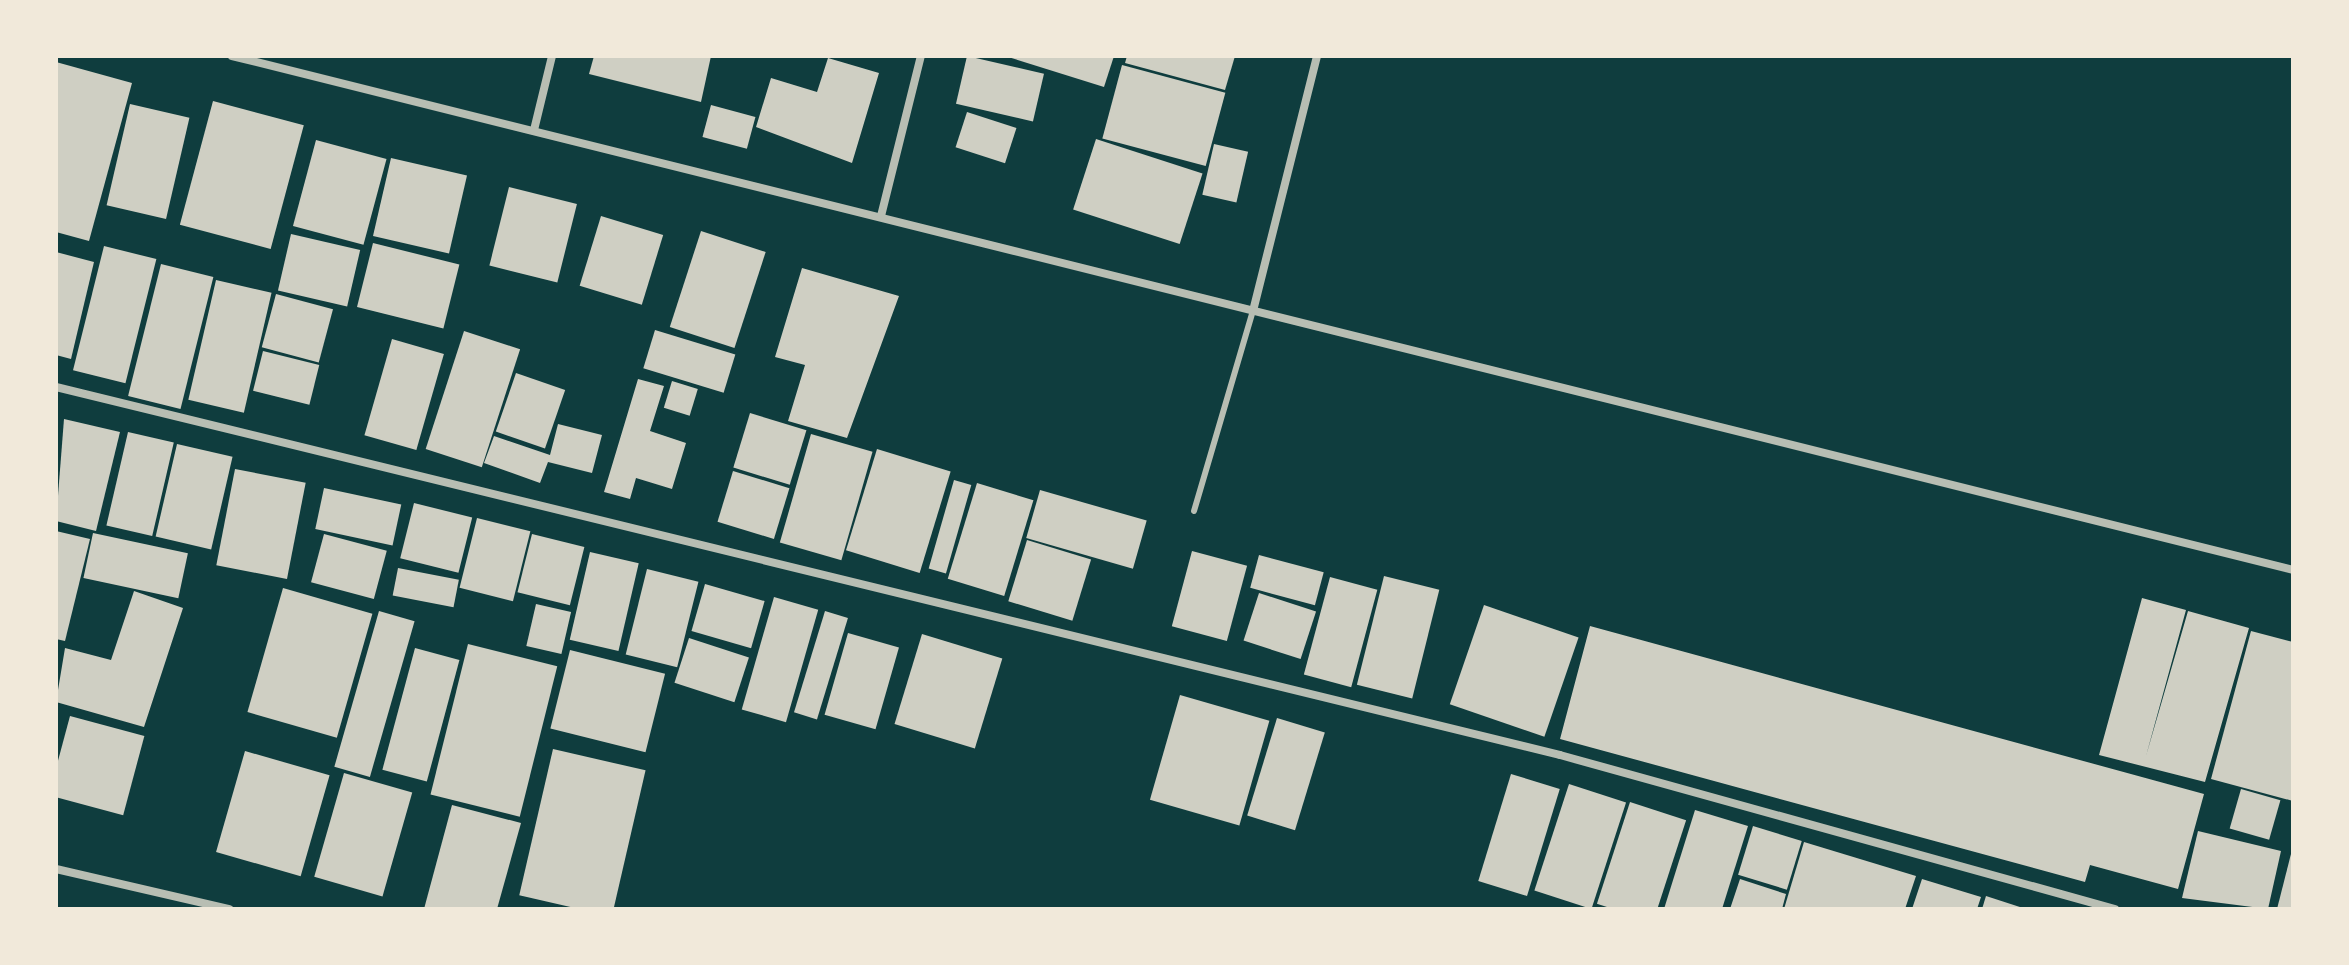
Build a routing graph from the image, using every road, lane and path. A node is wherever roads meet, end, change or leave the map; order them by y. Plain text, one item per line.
1 (232, 56) edge
2 (552, 56) edge
3 (921, 56) edge
4 (1317, 56) edge
5 (268, 60) edge
6 (534, 130) junction
7 (881, 216) junction
8 (1254, 307) junction
9 (56, 387) edge
10 (1194, 511) dead end
11 (2293, 570) edge
12 (56, 869) edge
13 (229, 909) edge
14 (2115, 909) edge

1 - 5 street
2 - 6 street
3 - 7 street
4 - 8 street
5 - 6 street
6 - 7 street
7 - 8 street
8 - 10 lane
8 - 11 street
9 - 14 street
12 - 13 street

